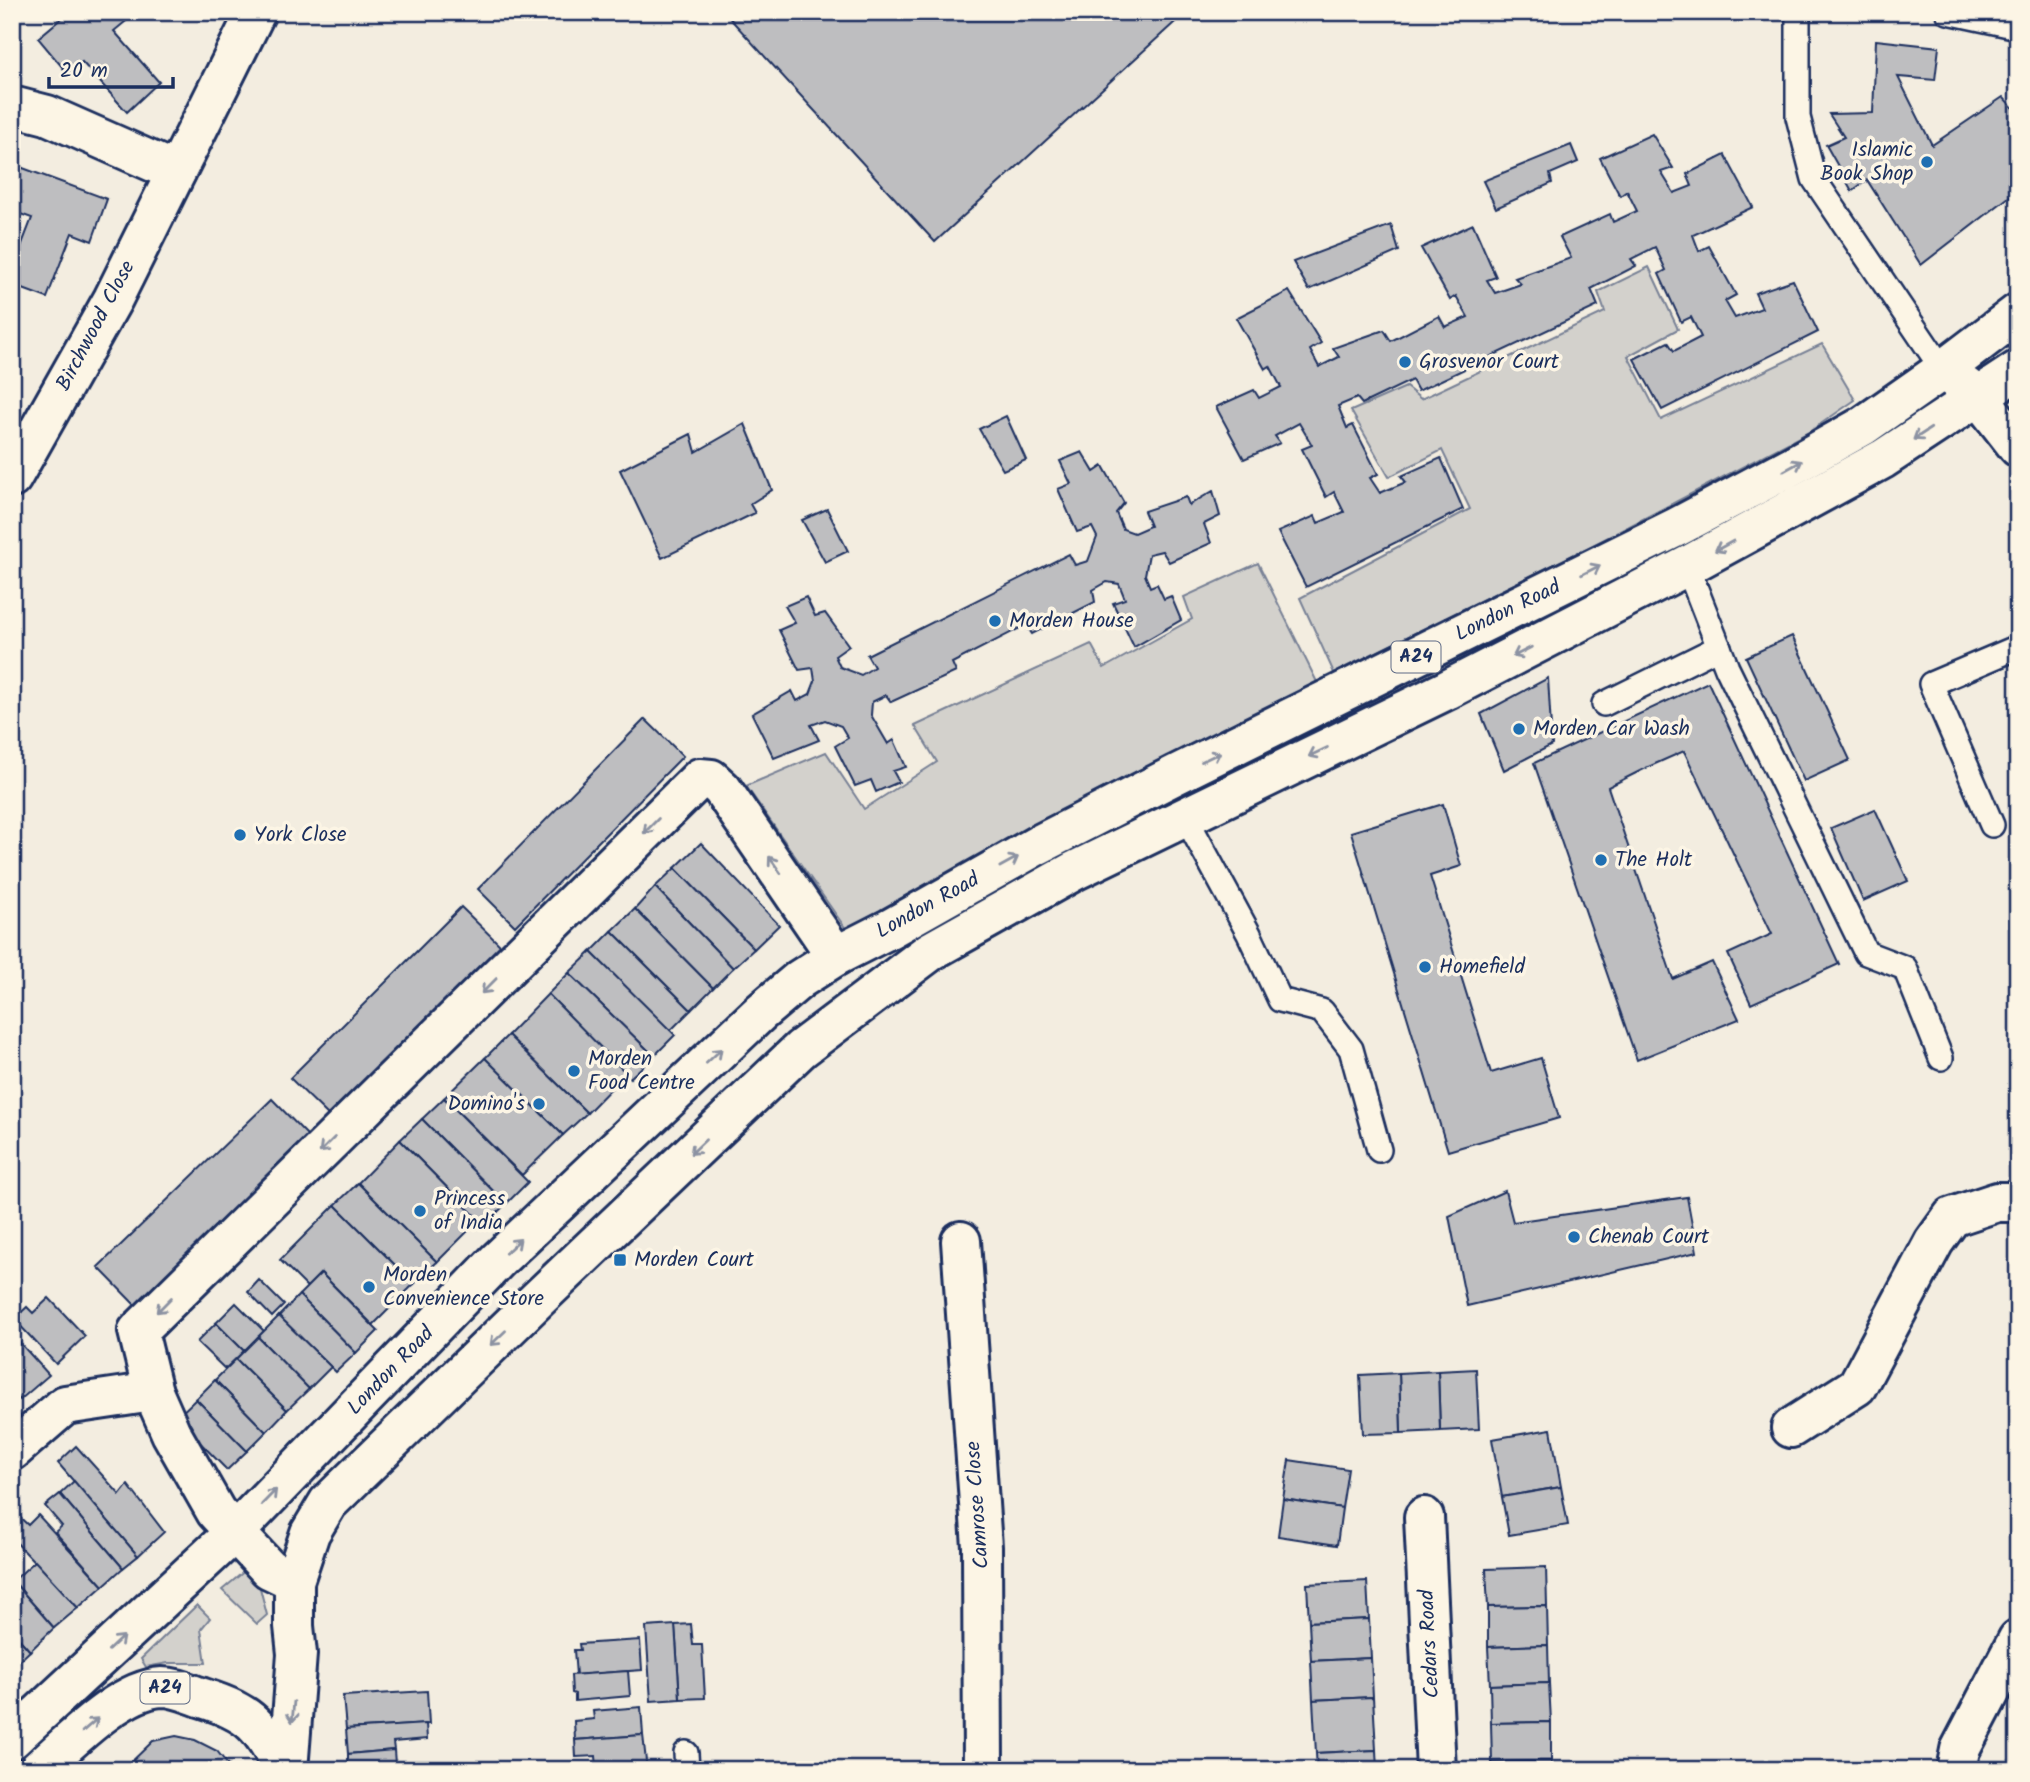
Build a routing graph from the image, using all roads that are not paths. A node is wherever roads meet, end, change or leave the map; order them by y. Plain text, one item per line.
1 (256, 12) edge
2 (1798, 12) edge
3 (1948, 12) edge
4 (2018, 27) edge
5 (12, 106) edge
6 (176, 172) junction
7 (2018, 313) edge
8 (1943, 370) junction
9 (2018, 370) edge
10 (1979, 397) junction
11 (2018, 447) edge
12 (12, 478) edge
13 (1687, 566) junction
14 (1719, 647) junction
15 (2018, 647) edge
16 (1604, 704) dead end
17 (1186, 818) junction
18 (1992, 825) dead end
19 (836, 956) junction
20 (1941, 1058) dead end
21 (1379, 1150) dead end
22 (2018, 1202) edge
23 (961, 1241) dead end
24 (153, 1392) junction
25 (1791, 1428) dead end
26 (12, 1451) edge
27 (1424, 1517) dead end
28 (234, 1533) junction
29 (294, 1581) junction
30 (2018, 1639) edge
31 (12, 1739) edge
32 (38, 1770) edge
33 (286, 1770) edge
34 (983, 1770) edge
35 (1436, 1770) edge
36 (1956, 1770) edge

1 - 6 main road, Birchwood Close
2 - 8 lane
3 - 4 lane
5 - 6 main road
6 - 12 main road, Birchwood Close
7 - 8 main road, London Road / A24
8 - 10 main road
19 -> 8 main road, London Road / A24
9 - 10 main road, London Road / A24
10 - 11 main road
10 -> 13 main road, London Road / A24
13 - 14 lane
13 -> 17 main road, London Road / A24
14 - 16 lane
14 - 20 lane
15 - 18 lane
17 - 21 lane
17 -> 29 main road, London Road / A24
19 -> 24 main road
28 -> 19 main road, London Road / A24
22 - 25 main road
23 - 34 main road, Camrose Close
24 - 26 main road
24 - 28 main road
27 - 35 main road, Cedars Road
28 - 29 main road
31 -> 28 main road, London Road / A24
29 -> 33 main road, London Road / A24
30 - 36 main road
32 -> 33 main road, A24

